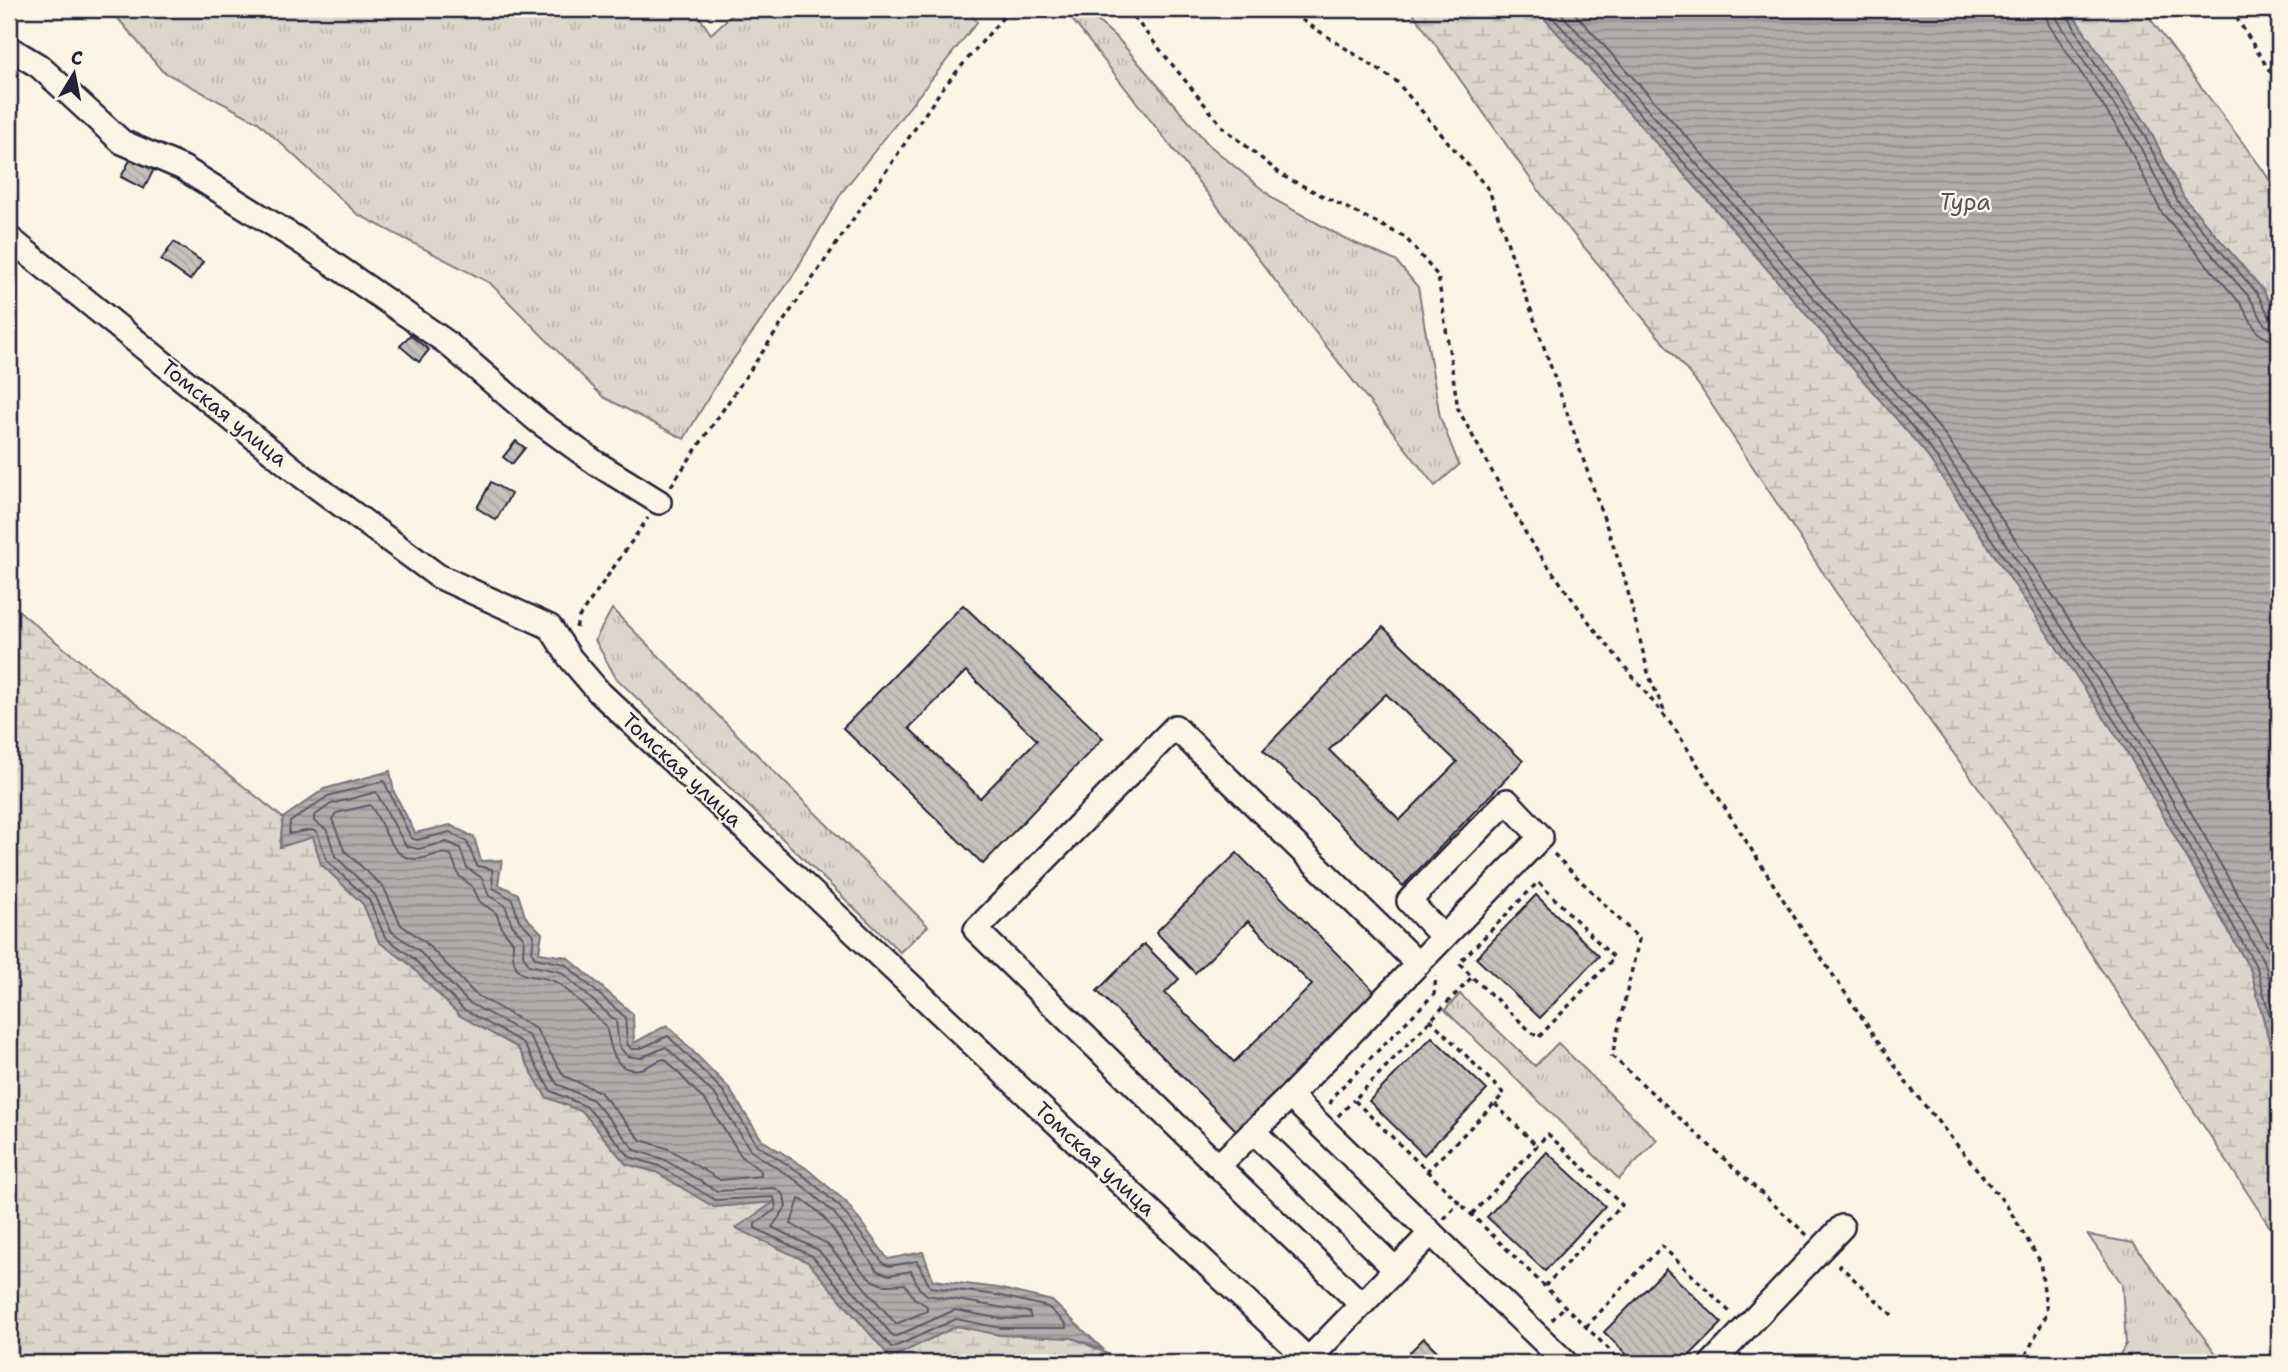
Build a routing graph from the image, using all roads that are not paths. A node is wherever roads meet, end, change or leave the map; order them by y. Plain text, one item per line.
1 (9, 48) edge
2 (9, 239) edge
3 (659, 502) road end
4 (1443, 937) junction
5 (1427, 967) junction
6 (1290, 1096) junction
7 (1254, 1131) junction
8 (1218, 1166) junction
9 (1842, 1227) dead end
10 (1431, 1233) junction
11 (1395, 1269) junction
12 (1360, 1304) junction
13 (1310, 1362) edge
14 (1566, 1363) edge
15 (1712, 1363) edge

1 - 3 street
2 - 13 street, Томская улица
4 - 4 street
4 - 5 street
5 - 6 street
5 - 8 street
6 - 7 street
6 - 10 street
7 - 8 street
7 - 11 street
8 - 12 street
9 - 15 street
10 - 11 street
10 - 14 street
11 - 12 street
12 - 13 street

